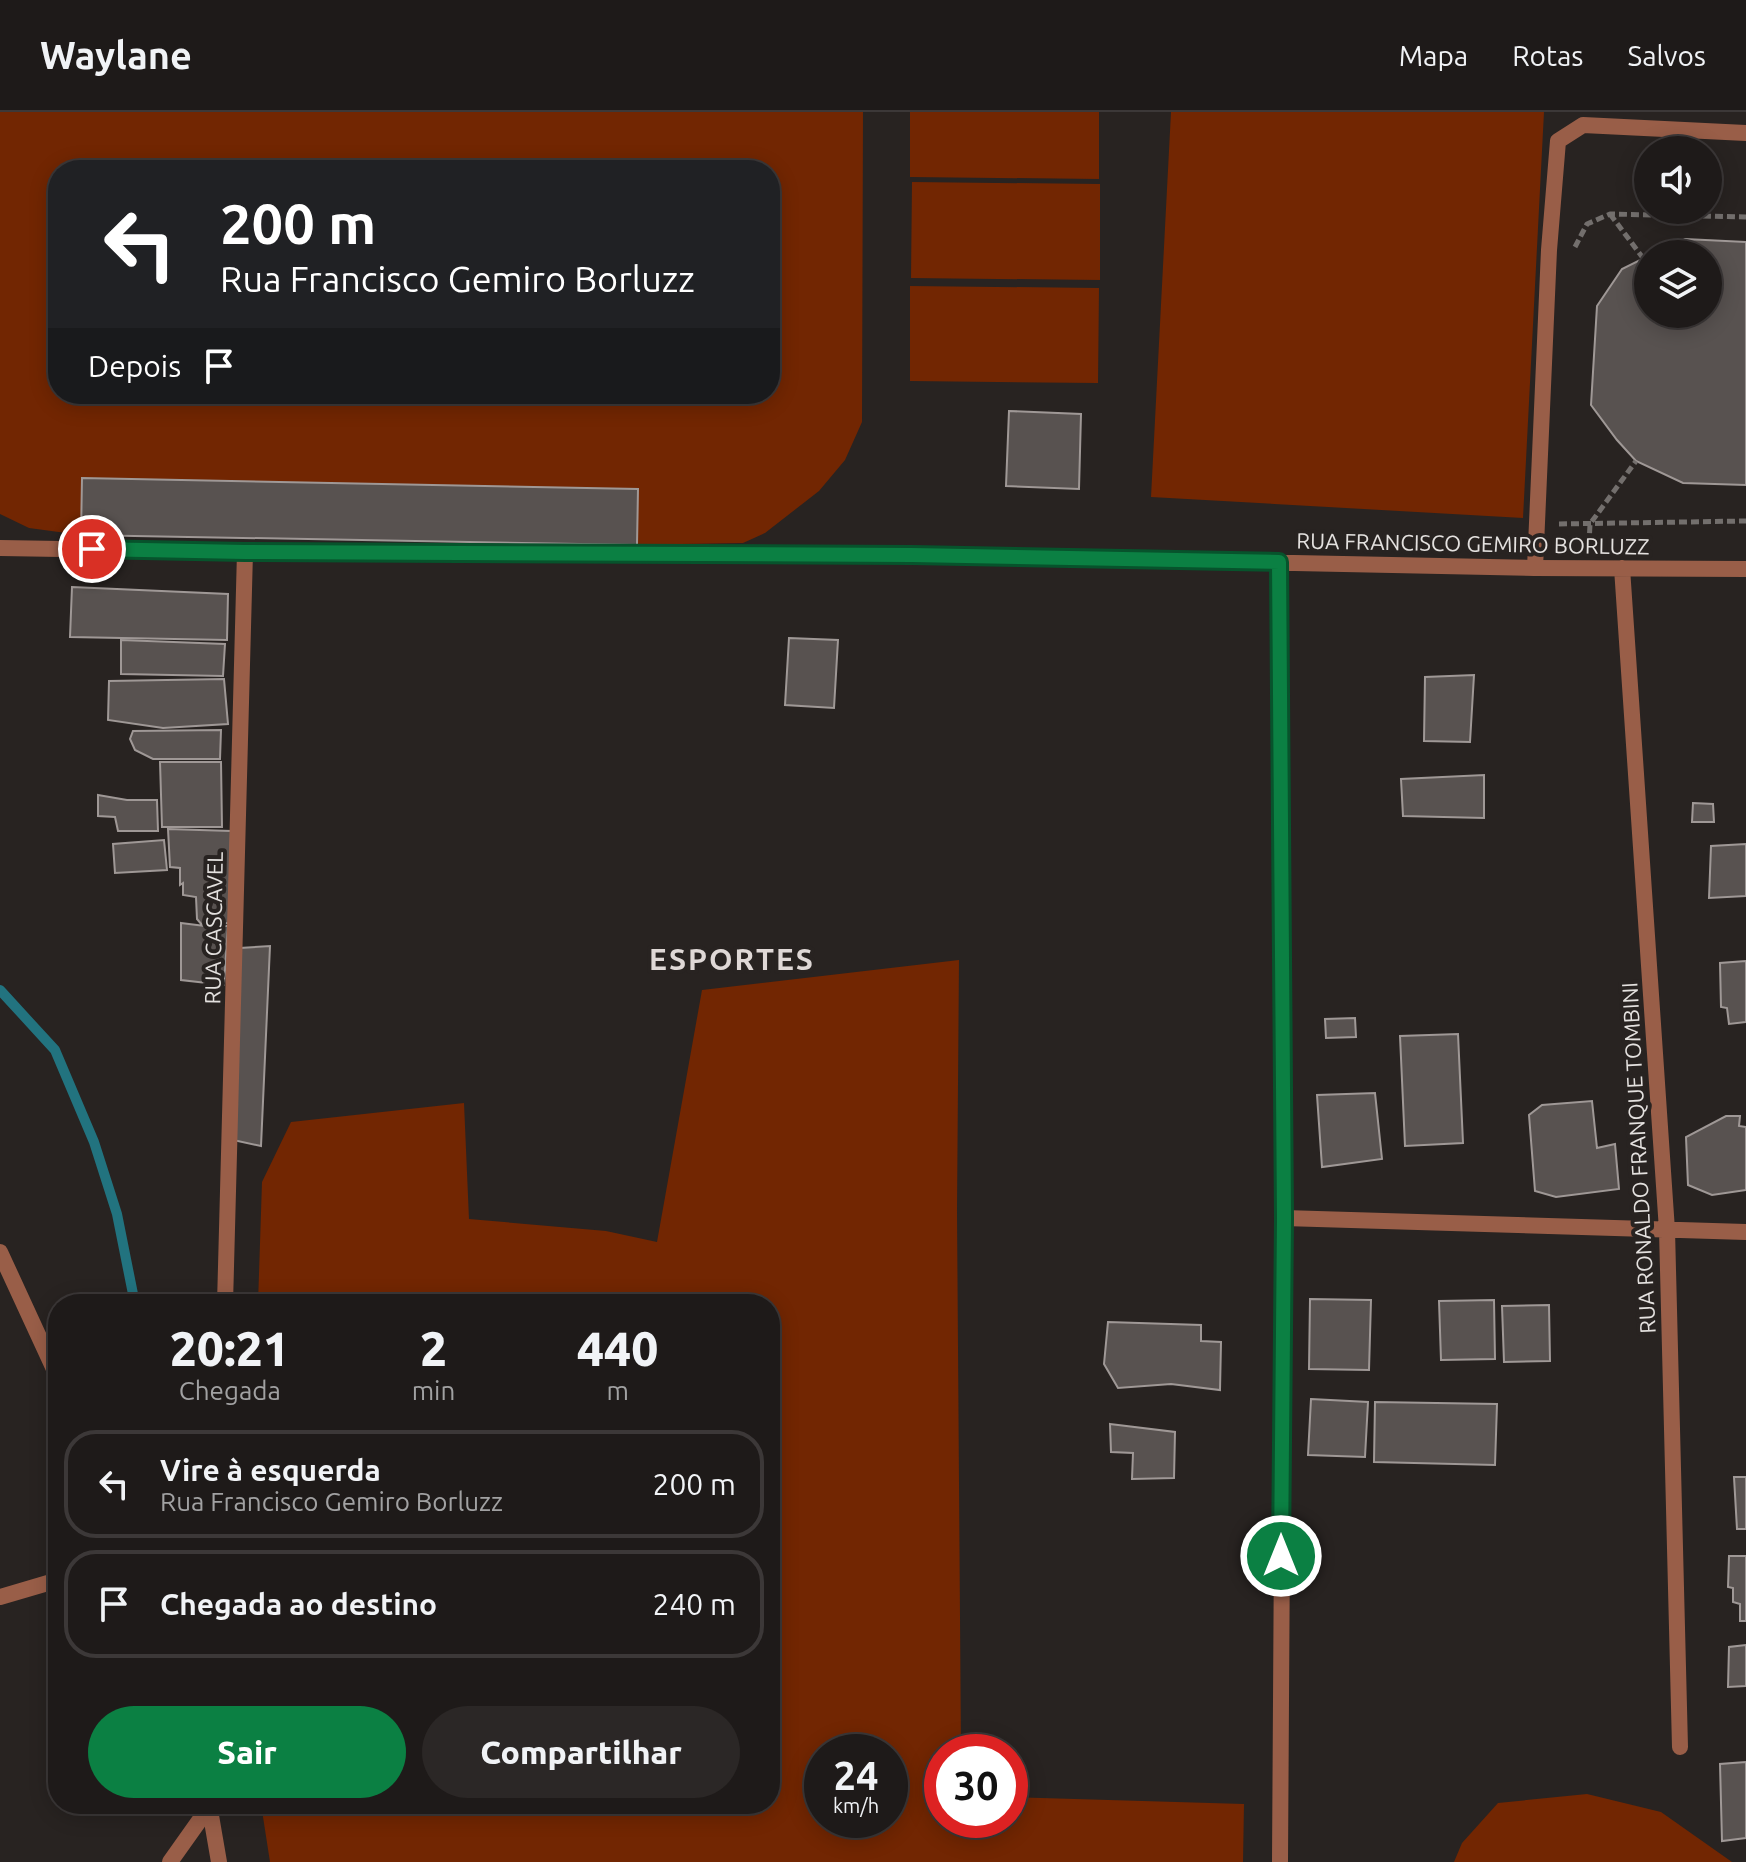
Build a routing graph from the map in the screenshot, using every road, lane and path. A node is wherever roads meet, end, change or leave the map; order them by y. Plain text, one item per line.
1 (1746, 133) edge
2 (1610, 214) junction
3 (1746, 217) edge
4 (1634, 246) edge
5 (1573, 251) dead end
6 (1636, 461) dead end
7 (1560, 509) dead end
8 (1746, 521) edge
9 (1590, 524) junction
10 (0, 548) edge
11 (245, 552) junction
12 (1279, 562) junction
13 (1535, 568) junction
14 (1622, 568) junction
15 (1746, 569) edge
16 (1284, 1218) junction
17 (1667, 1230) junction
18 (1746, 1232) edge
19 (0, 1252) edge
20 (225, 1294) edge
21 (48, 1356) edge
22 (48, 1583) edge
23 (0, 1597) edge
24 (1680, 1747) dead end
25 (203, 1814) edge
26 (211, 1814) edge
27 (170, 1862) edge
28 (219, 1862) edge
29 (1280, 1862) edge

1 - 13 street
2 - 3 path
2 - 4 path
2 - 5 path
6 - 9 path
7 - 9 path
8 - 9 path
10 - 11 street, RUA FRANCISCO GEMIRO BORLUZZ
11 - 12 street, RUA FRANCISCO GEMIRO BORLUZZ
11 - 20 street, RUA CASCAVEL
12 - 13 street, RUA FRANCISCO GEMIRO BORLUZZ
12 - 16 street
13 - 14 street, RUA FRANCISCO GEMIRO BORLUZZ
14 - 15 street, RUA FRANCISCO GEMIRO BORLUZZ
14 - 17 street, RUA RONALDO FRANQUE TOMBINI
16 - 17 street
16 - 29 street
17 - 18 street
17 - 24 street, RUA RONALDO FRANQUE TOMBINI
19 - 21 street
22 - 23 street
25 - 27 street
26 - 28 street

